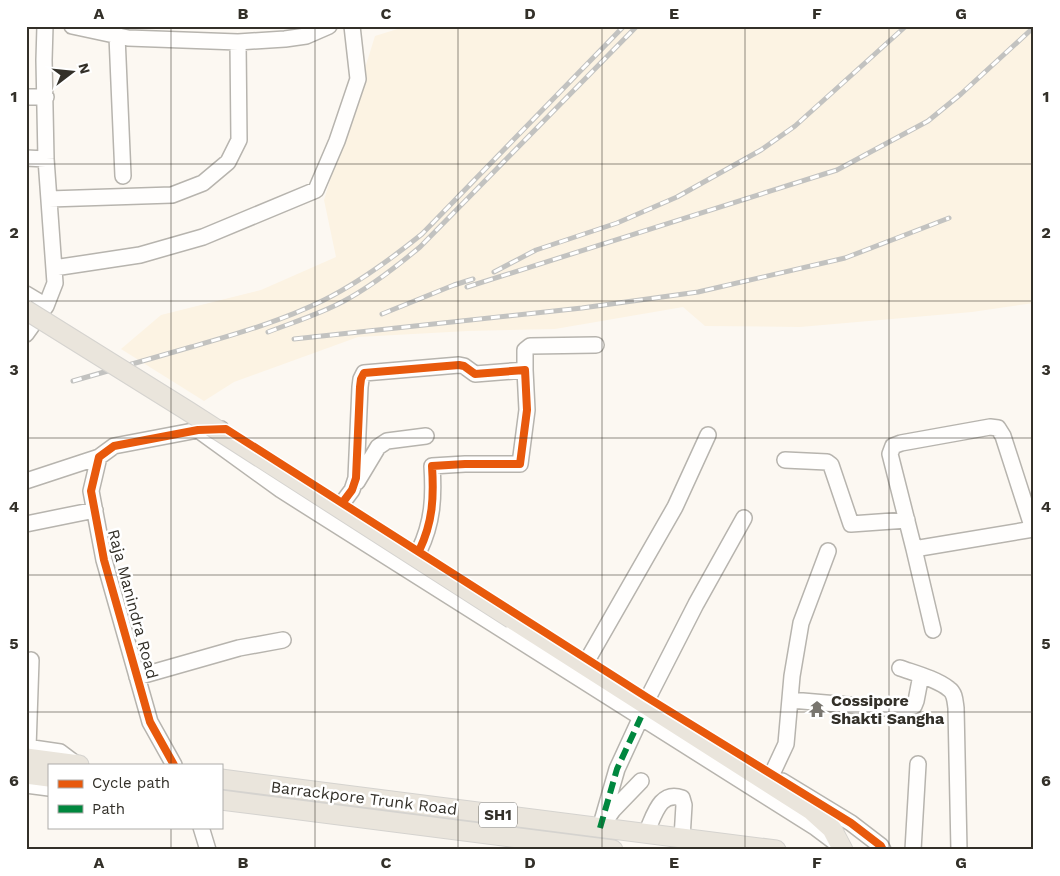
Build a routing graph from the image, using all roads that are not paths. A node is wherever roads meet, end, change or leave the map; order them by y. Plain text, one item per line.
1 (45, 26) edge
2 (72, 26) edge
3 (329, 26) edge
4 (352, 26) edge
5 (285, 33) edge
6 (117, 36) junction
7 (238, 42) junction
8 (26, 97) edge
9 (46, 97) junction
10 (26, 158) edge
11 (46, 159) junction
12 (123, 176) dead end
13 (49, 200) junction
14 (54, 268) junction
15 (26, 294) edge
16 (46, 306) junction
17 (26, 310) edge
18 (26, 334) edge
19 (596, 345) dead end
20 (525, 370) junction
21 (198, 430) junction
22 (708, 435) dead end
23 (426, 436) dead end
24 (99, 457) junction
25 (785, 460) dead end
26 (26, 481) edge
27 (347, 496) junction
28 (95, 510) junction
29 (744, 518) dead end
30 (907, 520) junction
31 (26, 524) edge
32 (1034, 530) edge
33 (914, 549) junction
34 (419, 551) junction
35 (828, 551) dead end
36 (933, 630) dead end
37 (283, 640) dead end
38 (588, 659) junction
39 (31, 660) dead end
40 (900, 668) dead end
41 (921, 675) junction
42 (138, 676) junction
43 (648, 698) junction
44 (791, 700) junction
45 (641, 717) junction
46 (27, 751) edge
47 (59, 764) edge
48 (173, 764) edge
49 (918, 764) dead end
50 (48, 770) edge
51 (26, 774) edge
52 (772, 774) junction
53 (222, 779) edge
54 (642, 781) dead end
55 (26, 785) edge
56 (48, 788) edge
57 (222, 800) edge
58 (561, 823) junction
59 (201, 828) edge
60 (600, 828) junction
61 (646, 833) junction
62 (682, 838) junction
63 (559, 846) edge
64 (842, 848) edge
65 (604, 849) edge
66 (208, 850) edge
67 (776, 850) edge
68 (883, 850) edge
69 (913, 850) edge
70 (959, 850) edge

1 - 9 street
2 - 6 street
3 - 5 street
4 - 14 street
5 - 7 street
6 - 7 street
6 - 12 street
7 - 13 street
8 - 9 street
9 - 11 street
10 - 11 street
11 - 13 street
13 - 14 street
14 - 16 street
15 - 16 street
16 - 18 street
17 - 64 main road, bridge
19 - 20 street
20 - 27 street
20 - 34 street
21 - 24 street
21 - 27 street
21 - 45 street
22 - 38 street
23 - 27 street
24 - 26 street
24 - 28 street, Raja Manindra Road
25 - 30 street
27 - 34 street
28 - 31 street
28 - 42 street, Raja Manindra Road
29 - 43 street
30 - 32 street
30 - 33 street
32 - 33 street
33 - 36 street
34 - 38 street
35 - 44 street
37 - 42 street
38 - 43 street
39 - 46 street
40 - 41 street
41 - 44 street
41 - 70 street
42 - 48 street, Raja Manindra Road
43 - 52 street
44 - 52 street
45 - 60 street
45 - 64 street
46 - 47 main road
49 - 69 street
50 - 51 main road
52 - 68 street
53 - 58 main road, Barrackpore Trunk Road / SH1
54 - 60 street
55 - 56 street
57 - 63 main road, Barrackpore Trunk Road / SH1
58 - 60 main road, Barrackpore Trunk Road / SH1
58 - 63 street
59 - 66 street
60 - 61 main road, Barrackpore Trunk Road / SH1
61 - 62 main road, Barrackpore Trunk Road / SH1
61 - 62 street
62 - 67 main road, Barrackpore Trunk Road / SH1
63 - 65 main road, Barrackpore Trunk Road / SH1

